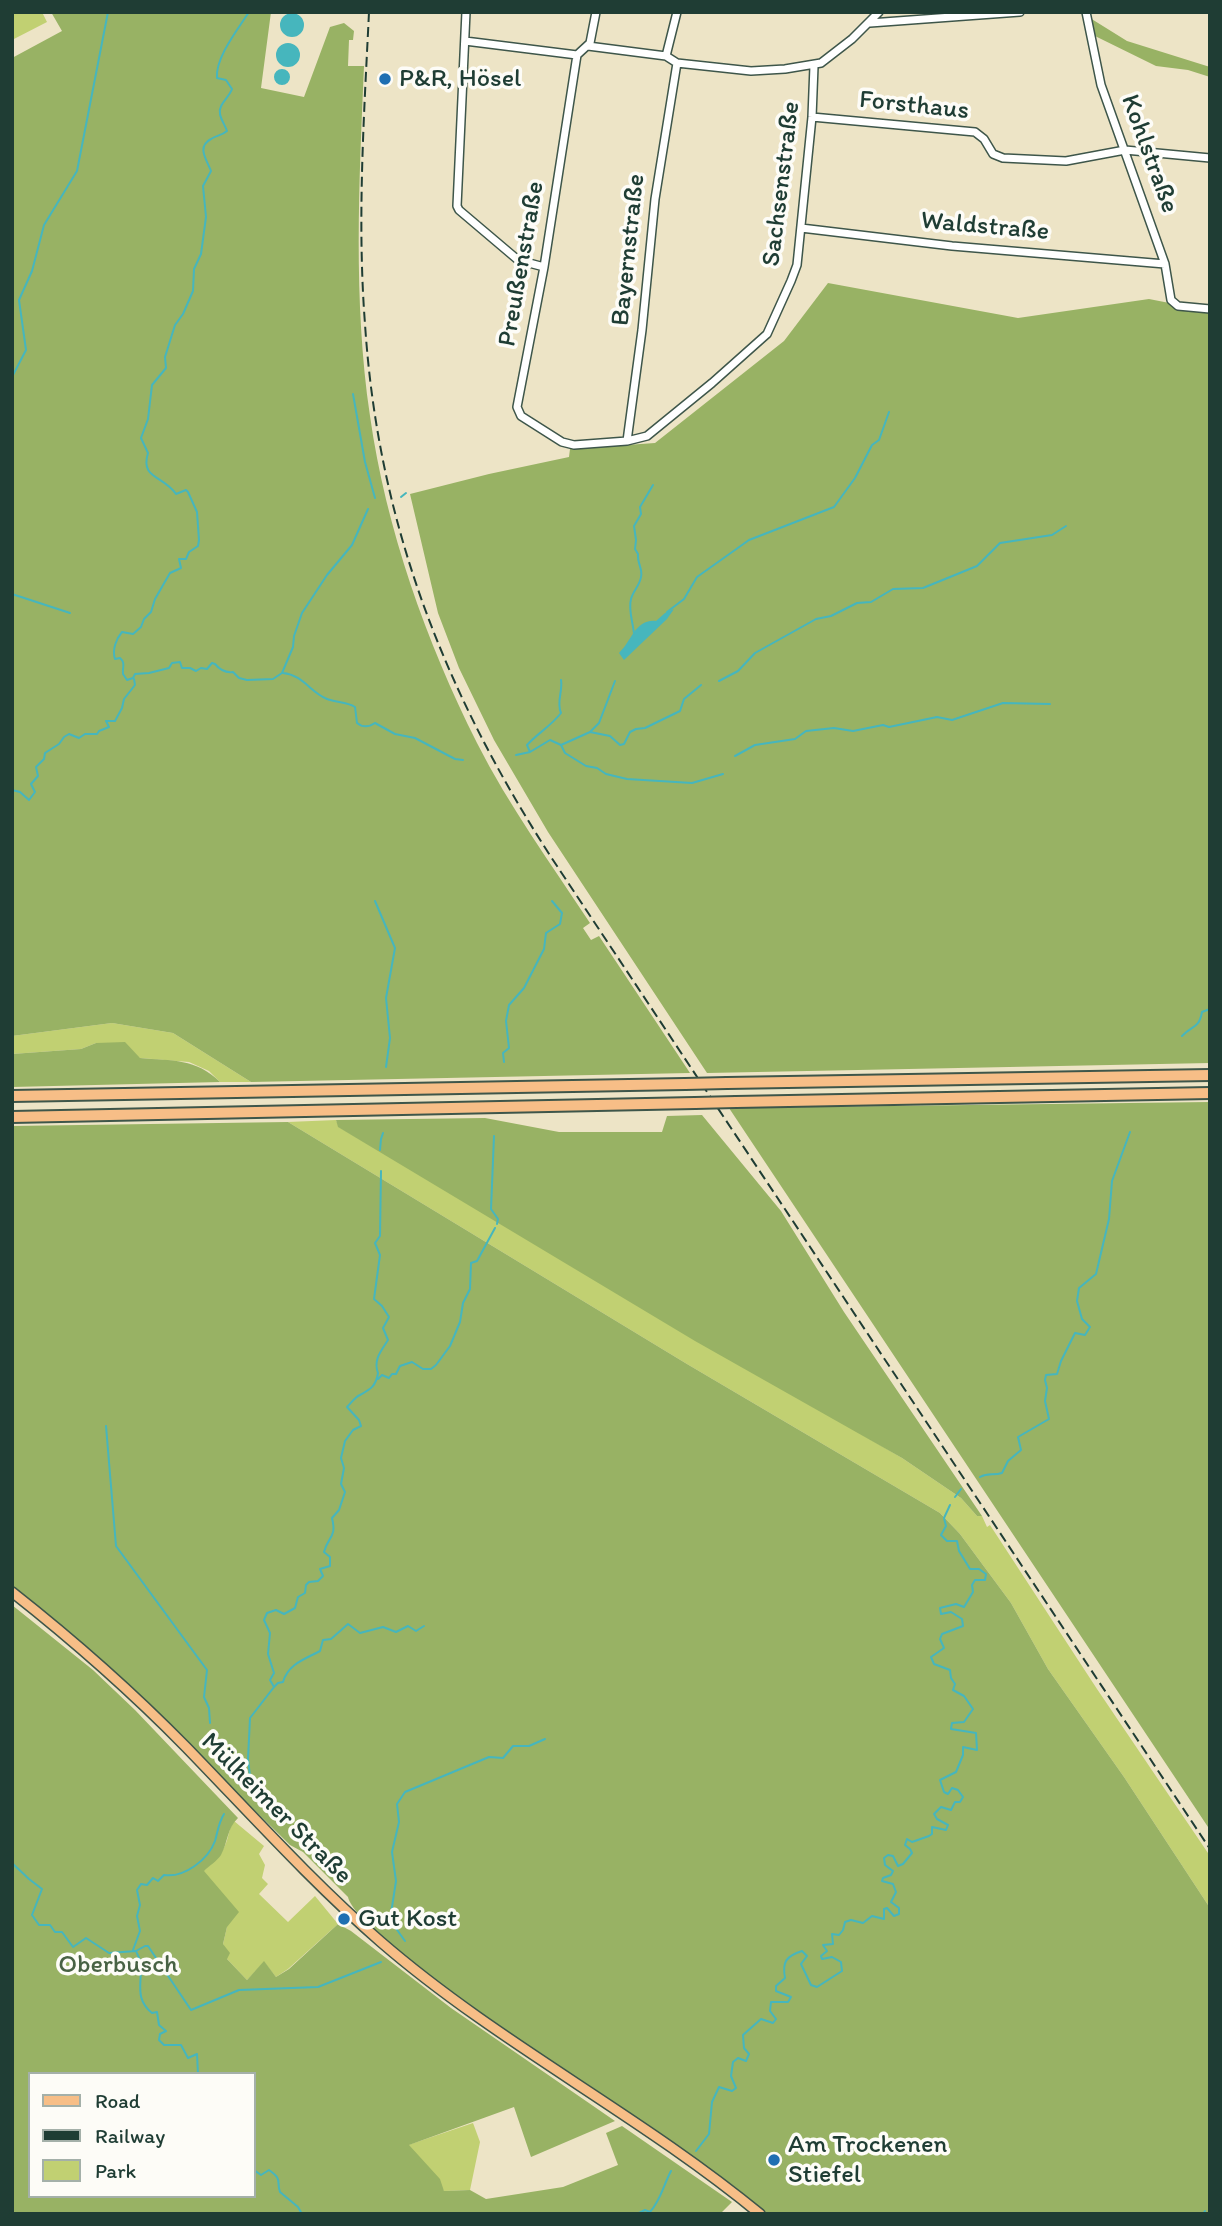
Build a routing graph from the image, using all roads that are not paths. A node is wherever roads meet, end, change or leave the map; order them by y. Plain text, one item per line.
1 (466, 12) edge
2 (596, 12) edge
3 (677, 12) edge
4 (879, 12) edge
5 (1020, 12) edge
6 (1086, 12) edge
7 (870, 23) junction
8 (465, 41) junction
9 (588, 46) junction
10 (577, 55) junction
11 (666, 56) junction
12 (677, 63) junction
13 (814, 66) junction
14 (812, 117) junction
15 (1125, 150) junction
16 (1210, 158) edge
17 (801, 228) junction
18 (1166, 264) junction
19 (544, 267) junction
20 (1210, 309) edge
21 (626, 441) junction
22 (1210, 1074) edge
23 (1210, 1093) edge
24 (12, 1096) edge
25 (12, 1117) edge
26 (12, 1592) edge
27 (760, 2214) edge

1 - 8 street
2 - 9 street
3 - 11 street
4 - 7 street, Sachsenstraße
5 - 7 street
6 - 15 street, Kohlstraße
7 - 13 street, Sachsenstraße
8 - 10 street
8 - 19 street
9 - 10 street
9 - 11 street
10 - 19 street, Preußenstraße
11 - 12 street
12 - 13 street
12 - 21 street, Bayernstraße
13 - 14 street, Sachsenstraße
14 - 15 street, Forsthaus
14 - 17 street, Sachsenstraße
15 - 16 street, Forsthaus
15 - 18 street, Kohlstraße
17 - 18 street, Waldstraße
17 - 21 street, Sachsenstraße
18 - 20 street, Kohlstraße
19 - 21 street, Preußenstraße
22 - 24 highway, bridge
23 - 25 highway, bridge
26 - 27 main road, Mülheimer Straße

